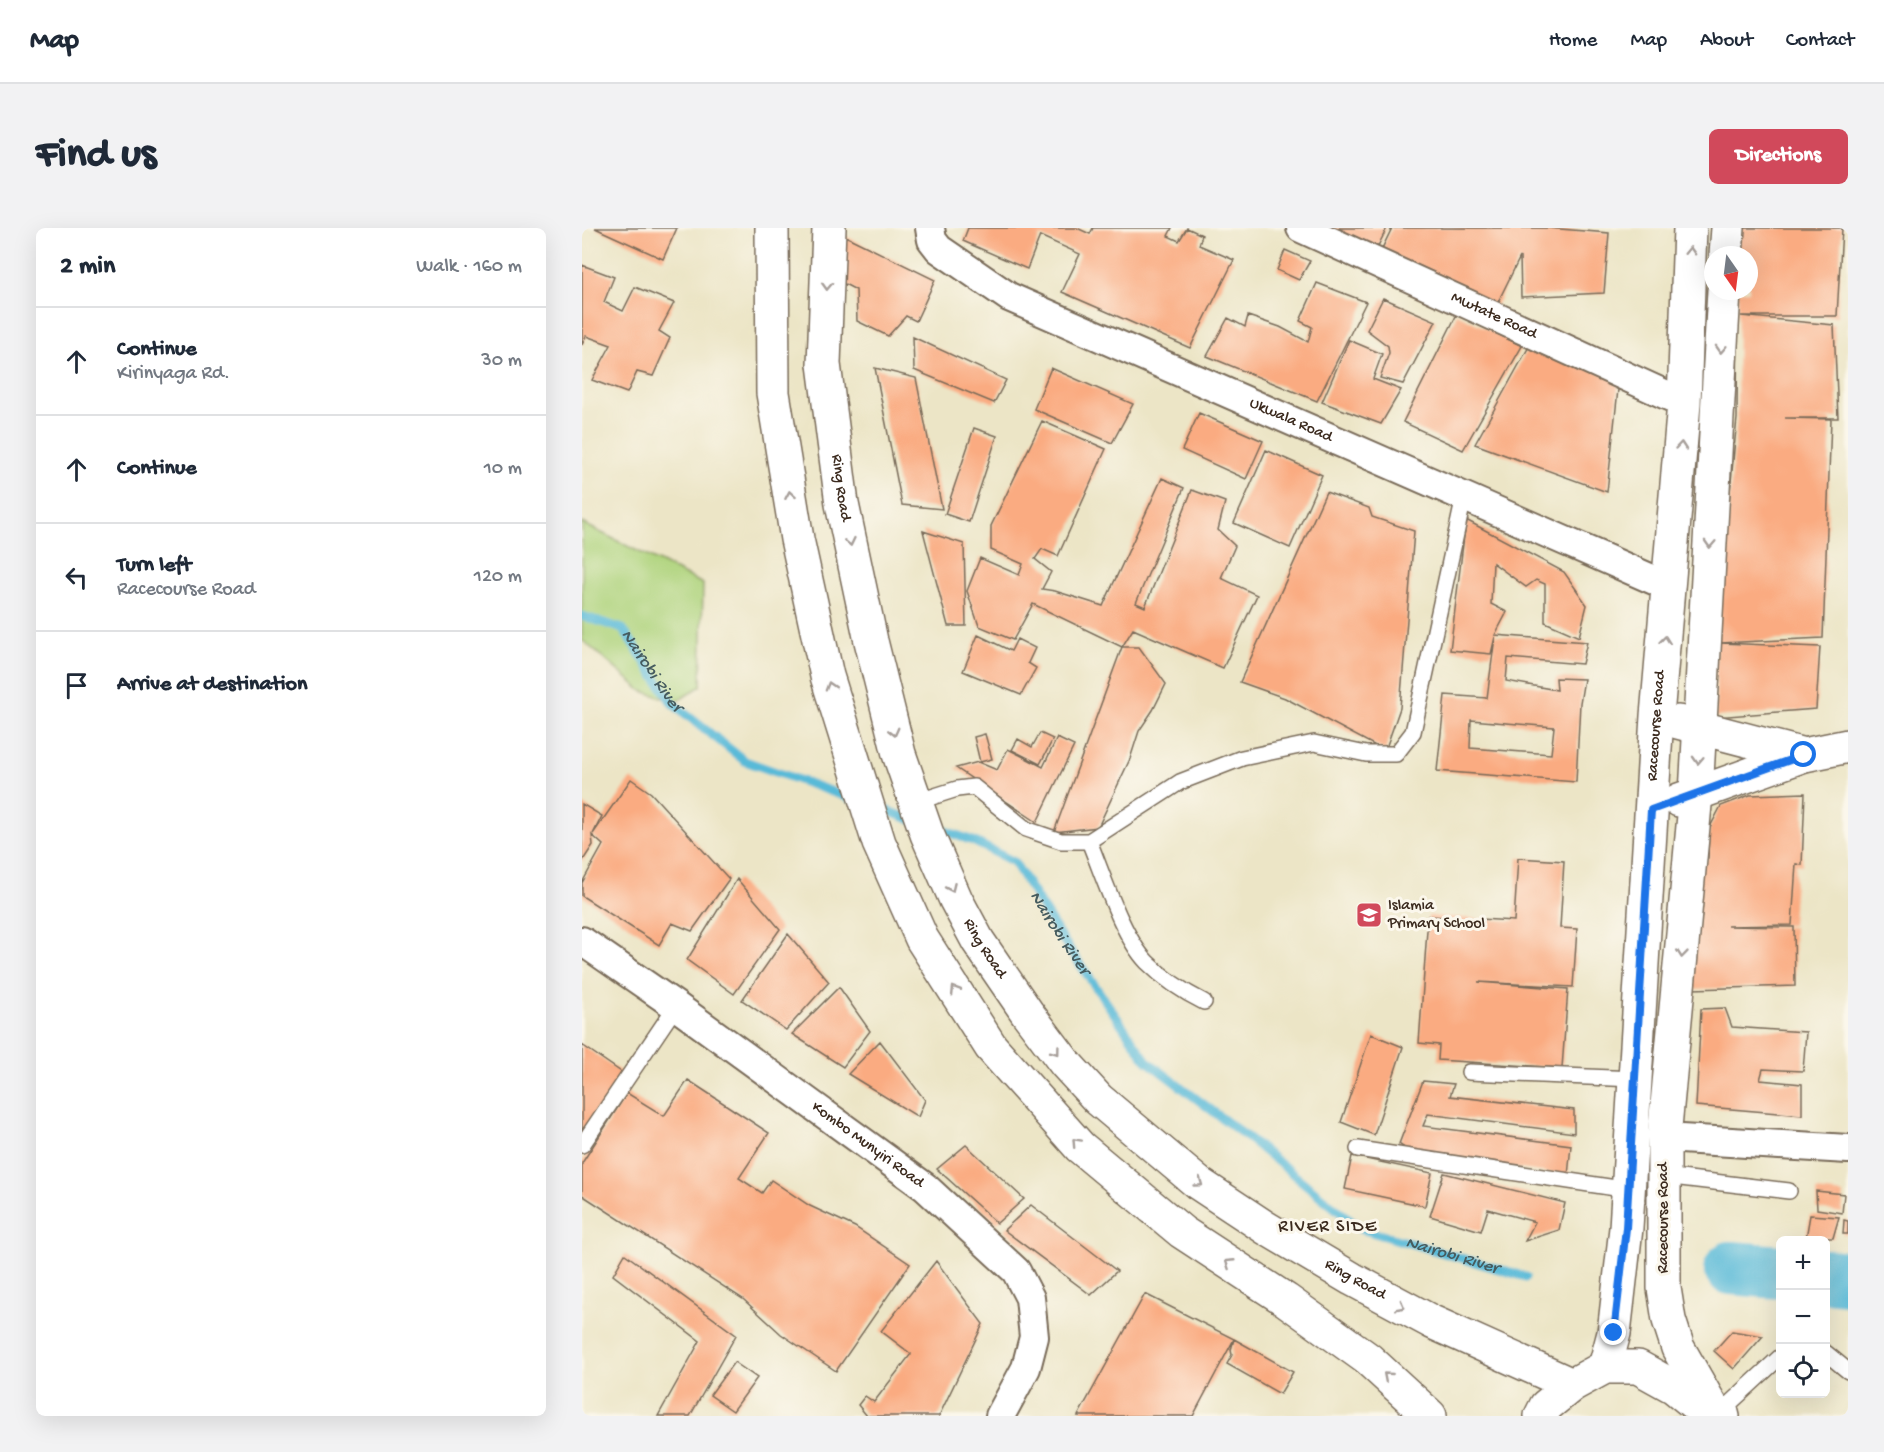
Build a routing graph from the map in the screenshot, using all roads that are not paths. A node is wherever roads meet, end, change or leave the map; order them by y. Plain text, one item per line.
1 (772, 228) edge
2 (829, 228) edge
3 (930, 228) edge
4 (1301, 228) edge
5 (1690, 228) edge
6 (1728, 228) edge
7 (1727, 246) edge
8 (1724, 300) edge
9 (1684, 404) junction
10 (1464, 497) junction
11 (1670, 587) junction
12 (1657, 716) junction
13 (1700, 727) junction
14 (1848, 746) edge
15 (1804, 755) junction
16 (1696, 794) junction
17 (1651, 810) junction
18 (920, 814) junction
19 (1089, 841) junction
20 (582, 941) edge
21 (1204, 1002) dead end
22 (676, 1006) junction
23 (1469, 1072) dead end
24 (1635, 1079) junction
25 (1664, 1138) junction
26 (582, 1145) edge
27 (1358, 1149) dead end
28 (1848, 1149) edge
29 (1664, 1176) junction
30 (1629, 1190) junction
31 (1789, 1191) dead end
32 (1830, 1356) edge
33 (1776, 1361) edge
34 (1605, 1367) junction
35 (1848, 1371) edge
36 (1572, 1385) junction
37 (1000, 1416) edge
38 (1430, 1416) edge
39 (1541, 1416) edge
40 (1709, 1416) edge
41 (1717, 1416) edge
42 (1732, 1416) edge

38 -> 1 main road
2 -> 18 main road, Ring Road
3 - 10 street, Ukwala Road
4 - 9 street, Mwtate Road
9 -> 5 main road, Racecourse Road
6 - 7 main road
8 -> 13 main road, Racecourse Road
11 -> 9 main road, Racecourse Road
10 - 11 street, Ukwala Road
10 - 19 lane
12 -> 11 main road, Racecourse Road
12 - 13 main road
12 - 17 main road, Racecourse Road
13 - 15 main road
13 -> 16 main road, Racecourse Road
14 - 15 main road
15 - 16 main road
16 - 17 main road
16 -> 25 main road, Racecourse Road
17 - 24 main road, Racecourse Road
18 - 19 lane
18 -> 36 main road, Ring Road
19 - 21 lane
20 - 22 street, Kombo Munyiri Road
22 - 26 lane
22 - 37 street, Kombo Munyiri Road
23 - 24 lane
24 - 30 main road, Racecourse Road
25 - 28 street
25 - 29 main road, Racecourse Road
27 - 30 lane
29 - 31 lane
29 - 41 main road, Racecourse Road
30 - 34 main road, Racecourse Road
32 - 35 lane
33 - 42 lane
34 - 36 main road
34 - 40 main road
36 - 39 main road

